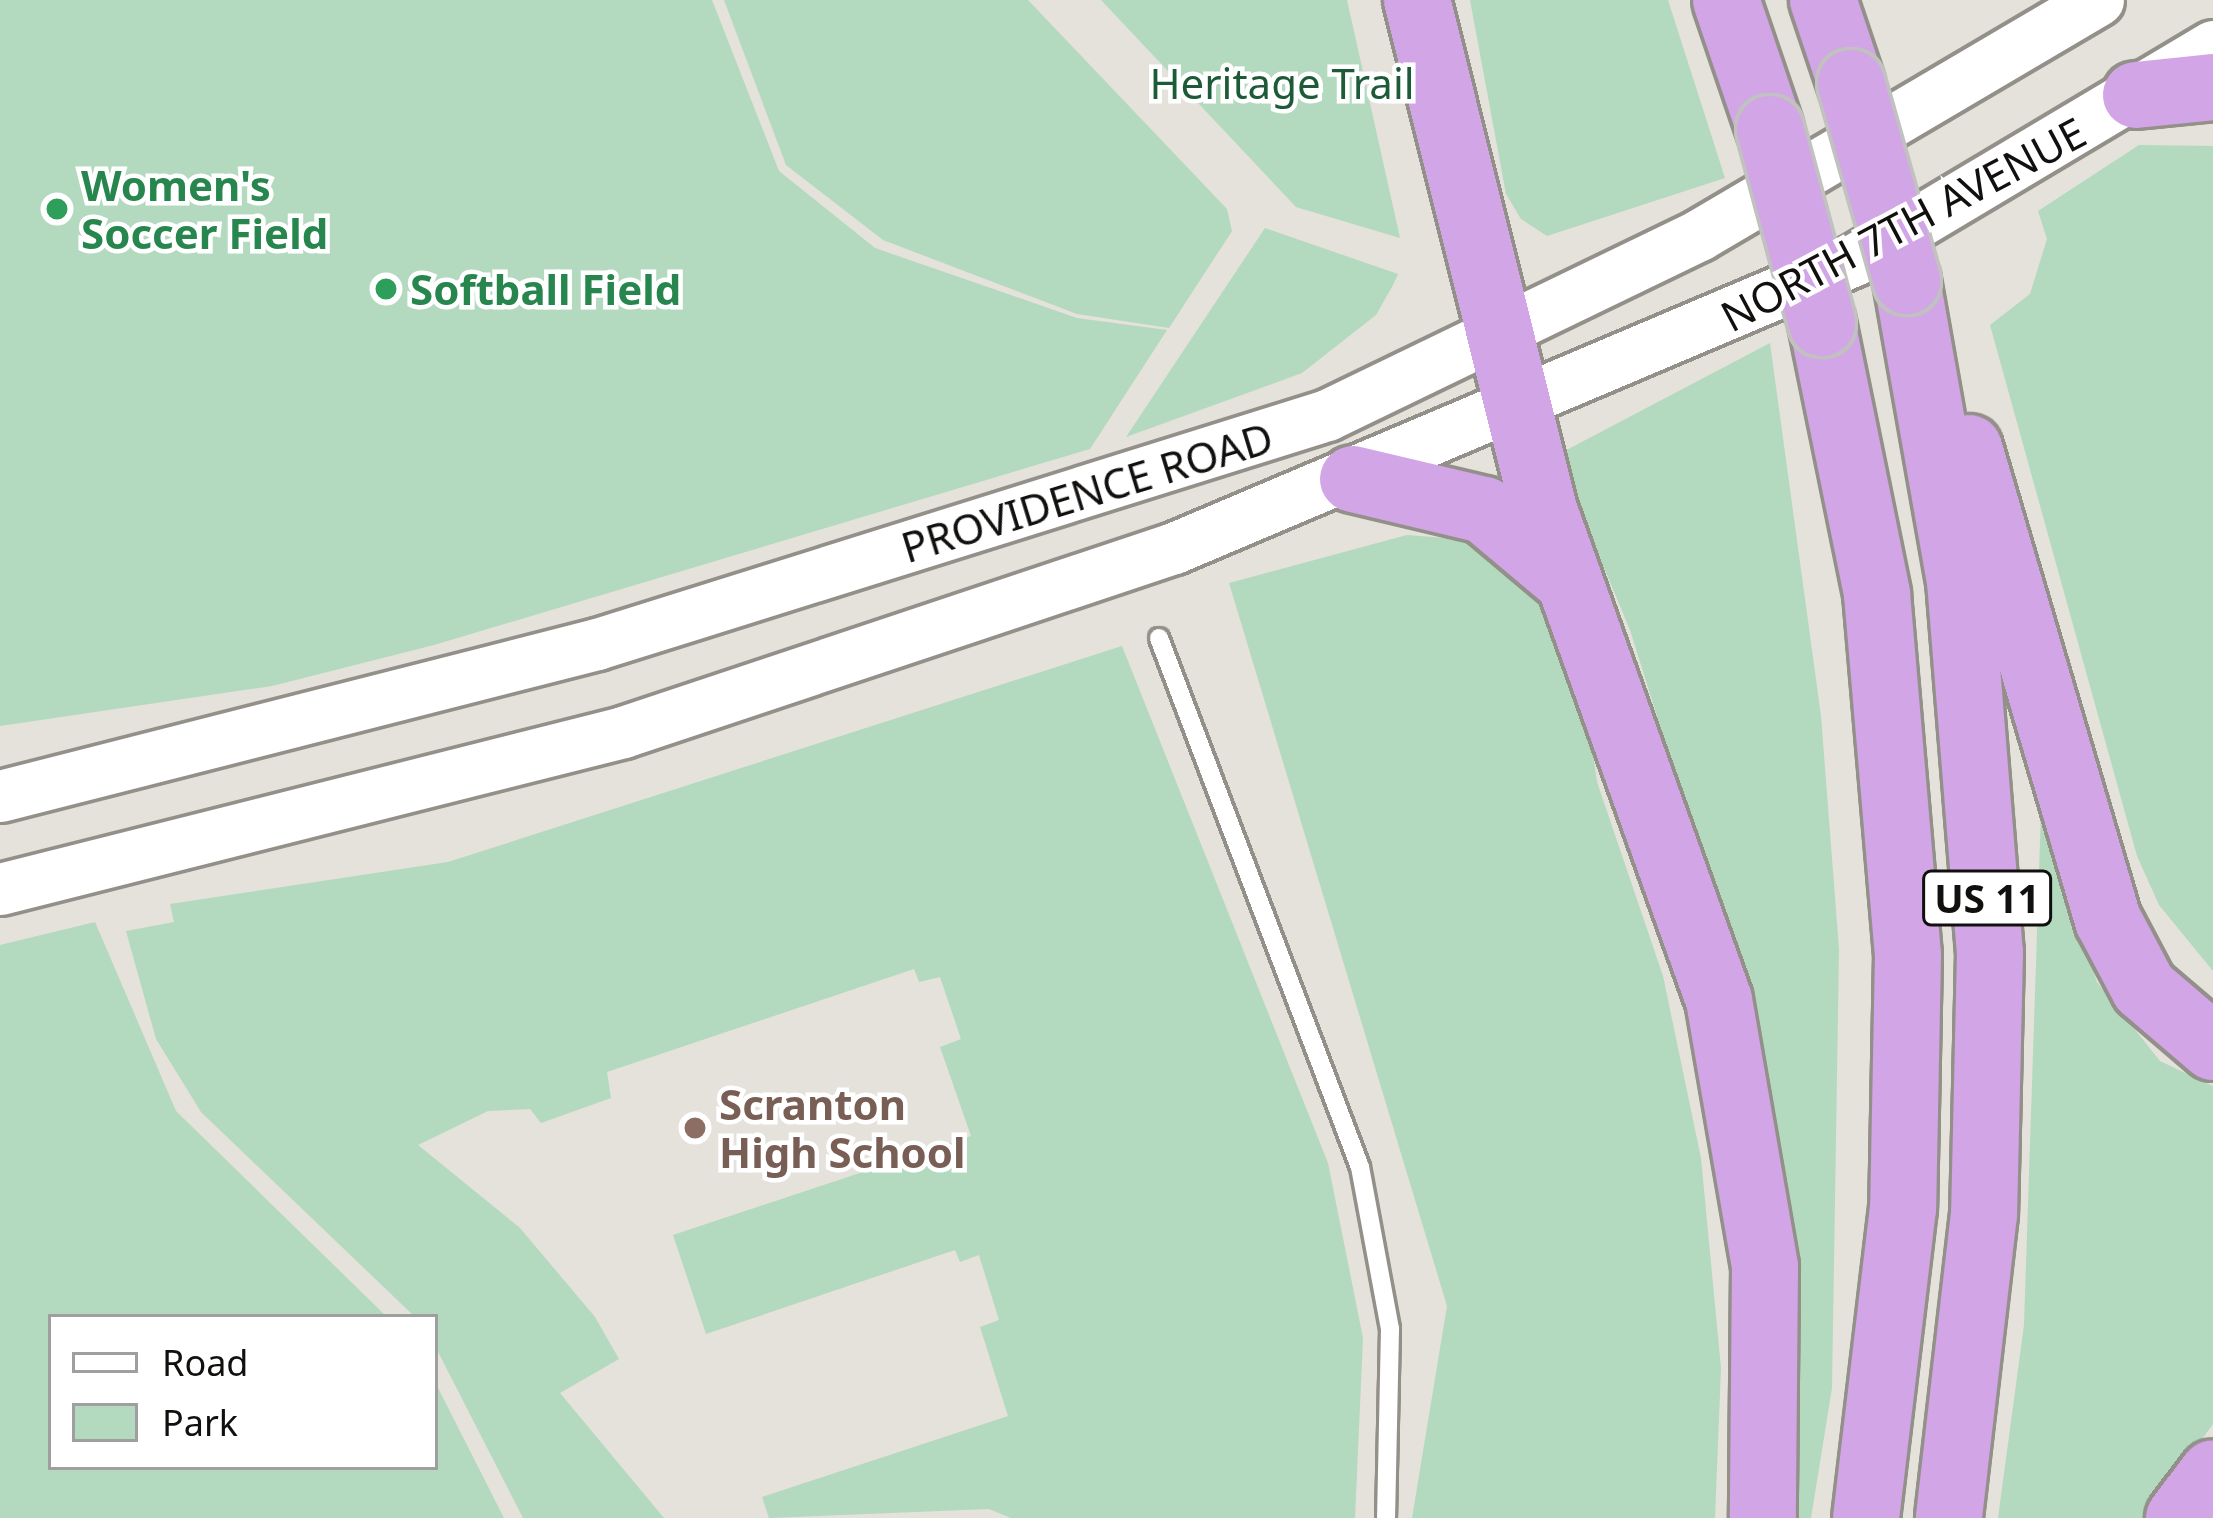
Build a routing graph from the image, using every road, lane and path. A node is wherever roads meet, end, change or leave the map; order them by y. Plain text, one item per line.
1 (1417, 0) edge
2 (1726, 0) edge
3 (1823, 0) edge
4 (2098, 0) edge
5 (2213, 46) edge
6 (2213, 87) edge
7 (2136, 95) junction
8 (1907, 281) junction
9 (1499, 335) junction
10 (1517, 410) junction
11 (1353, 479) junction
12 (1572, 586) junction
13 (1159, 638) dead end
14 (0, 796) edge
15 (0, 889) edge
16 (2213, 1047) edge
17 (2213, 1473) edge
18 (1386, 1518) edge
19 (1763, 1518) edge
20 (1866, 1518) edge
21 (1949, 1518) edge
22 (2179, 1518) edge

1 - 9 highway
2 - 20 highway, US 11, bridge
3 - 8 highway, US 11, bridge
4 - 9 main road, PROVIDENCE ROAD
5 - 7 main road, NORTH 7TH AVENUE
6 - 7 highway
7 - 10 main road, NORTH 7TH AVENUE
8 - 16 highway
8 - 21 highway, US 11
9 - 10 highway
9 - 14 main road, PROVIDENCE ROAD
10 - 11 main road, PROVIDENCE ROAD
10 - 12 highway
11 - 12 highway
11 - 15 main road, PROVIDENCE ROAD
12 - 19 highway
13 - 18 lane
17 - 22 highway

